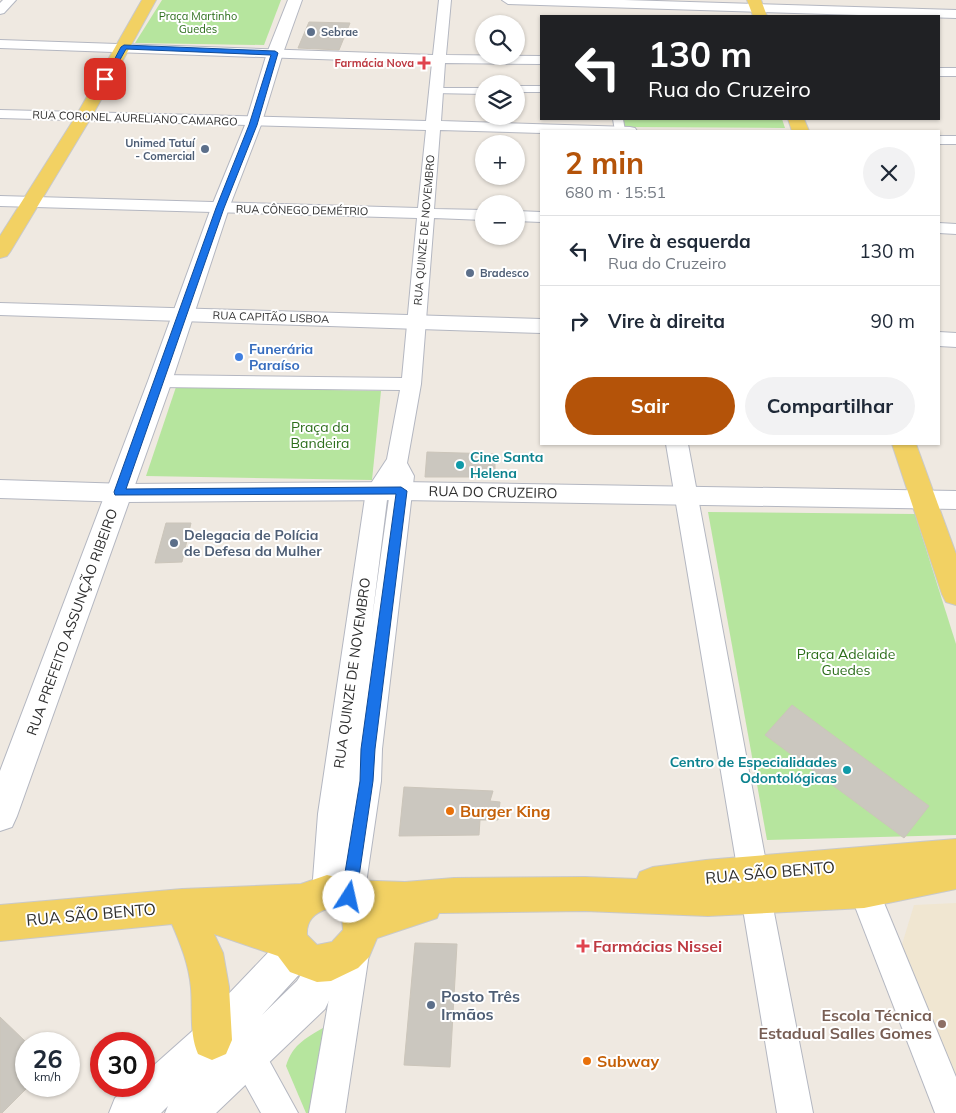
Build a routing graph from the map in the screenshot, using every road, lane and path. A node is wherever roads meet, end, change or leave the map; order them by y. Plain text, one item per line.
1 (10, 0) edge
2 (149, 0) edge
3 (295, 0) edge
4 (446, 0) edge
5 (508, 0) edge
6 (933, 0) edge
7 (601, 2) edge
8 (757, 8) edge
9 (0, 10) edge
10 (951, 14) edge
11 (603, 15) edge
12 (956, 29) edge
13 (0, 44) edge
14 (124, 47) junction
15 (275, 53) junction
16 (439, 59) junction
17 (540, 60) edge
18 (940, 72) edge
19 (956, 72) edge
20 (437, 89) junction
21 (475, 90) edge
22 (525, 90) edge
23 (540, 91) edge
24 (0, 114) edge
25 (84, 116) junction
26 (254, 121) junction
27 (434, 124) junction
28 (593, 130) edge
29 (940, 140) edge
30 (956, 140) edge
31 (0, 201) edge
32 (32, 201) junction
33 (220, 208) junction
34 (426, 213) junction
35 (475, 215) edge
36 (525, 216) edge
37 (540, 217) edge
38 (940, 228) edge
39 (956, 229) edge
40 (0, 252) edge
41 (0, 309) edge
42 (183, 314) junction
43 (416, 322) junction
44 (540, 326) edge
45 (940, 339) edge
46 (956, 340) edge
47 (160, 381) junction
48 (411, 384) junction
49 (677, 445) edge
50 (904, 445) edge
51 (0, 489) edge
52 (389, 491) junction
53 (119, 492) junction
54 (686, 495) junction
55 (923, 499) junction
56 (956, 500) edge
57 (956, 594) edge
58 (0, 816) edge
59 (956, 855) edge
60 (956, 873) edge
61 (956, 884) edge
62 (754, 885) junction
63 (864, 891) junction
64 (182, 906) junction
65 (0, 923) edge
66 (326, 927) junction
67 (212, 1040) junction
68 (248, 1056) junction
69 (130, 1113) edge
70 (186, 1113) edge
71 (280, 1113) edge
72 (326, 1113) edge
73 (795, 1113) edge
74 (953, 1113) edge

1 - 9 street
2 - 14 main road
3 - 15 main road, RUA PREFEITO ASSUNÇÃO RIBEIRO
4 - 16 street, RUA QUINZE DE NOVEMBRO
5 - 7 street
6 - 10 street
7 - 8 street
7 - 11 street
8 - 10 street
10 - 12 street
13 - 14 street
14 - 15 street
14 - 25 main road
15 - 16 street
15 - 26 main road, RUA PREFEITO ASSUNÇÃO RIBEIRO
16 - 17 street
16 - 20 street, RUA QUINZE DE NOVEMBRO
18 - 19 street
20 - 21 street
20 - 27 street, RUA QUINZE DE NOVEMBRO
22 - 23 street
24 - 25 street, RUA CORONEL AURELIANO CAMARGO
25 - 26 street, RUA CORONEL AURELIANO CAMARGO
25 - 32 main road
26 - 27 street, RUA CORONEL AURELIANO CAMARGO
26 - 33 main road, RUA PREFEITO ASSUNÇÃO RIBEIRO
27 - 28 street, RUA CORONEL AURELIANO CAMARGO
27 - 34 street, RUA QUINZE DE NOVEMBRO
29 - 30 street
31 - 32 street, RUA CÔNEGO DEMÉTRIO
32 - 33 street, RUA CÔNEGO DEMÉTRIO
32 - 40 main road
33 - 34 street, RUA CÔNEGO DEMÉTRIO
33 - 42 main road, RUA PREFEITO ASSUNÇÃO RIBEIRO
34 - 35 street, RUA CÔNEGO DEMÉTRIO
34 - 43 street, RUA QUINZE DE NOVEMBRO
36 - 37 street
38 - 39 street
41 - 42 main road, RUA CAPITÃO LISBOA
42 - 43 main road, RUA CAPITÃO LISBOA
42 - 47 main road, RUA PREFEITO ASSUNÇÃO RIBEIRO
43 - 44 main road, RUA CAPITÃO LISBOA
43 - 48 street, RUA QUINZE DE NOVEMBRO
45 - 46 main road
47 - 48 street
47 - 53 main road, RUA PREFEITO ASSUNÇÃO RIBEIRO
48 - 52 street, RUA QUINZE DE NOVEMBRO
49 - 54 street
50 - 55 main road
51 - 53 main road, RUA DO CRUZEIRO
52 - 53 main road, RUA DO CRUZEIRO
52 - 54 main road, RUA DO CRUZEIRO
52 - 66 street, RUA QUINZE DE NOVEMBRO
53 - 58 main road, RUA PREFEITO ASSUNÇÃO RIBEIRO
54 - 55 main road, RUA DO CRUZEIRO
54 - 62 street
55 - 56 main road, RUA DO CRUZEIRO
55 - 57 main road
59 - 62 main road, RUA SÃO BENTO
60 - 63 main road
61 - 63 main road, RUA SÃO BENTO
62 - 63 main road, RUA SÃO BENTO
62 - 66 main road, RUA SÃO BENTO
62 - 73 street
63 - 74 street
64 - 65 main road, RUA SÃO BENTO
64 - 66 main road, RUA SÃO BENTO
64 - 67 main road
66 - 67 main road
66 - 68 main road
66 - 72 street, RUA QUINZE DE NOVEMBRO
67 - 68 street
67 - 69 main road
68 - 70 main road
68 - 71 street

